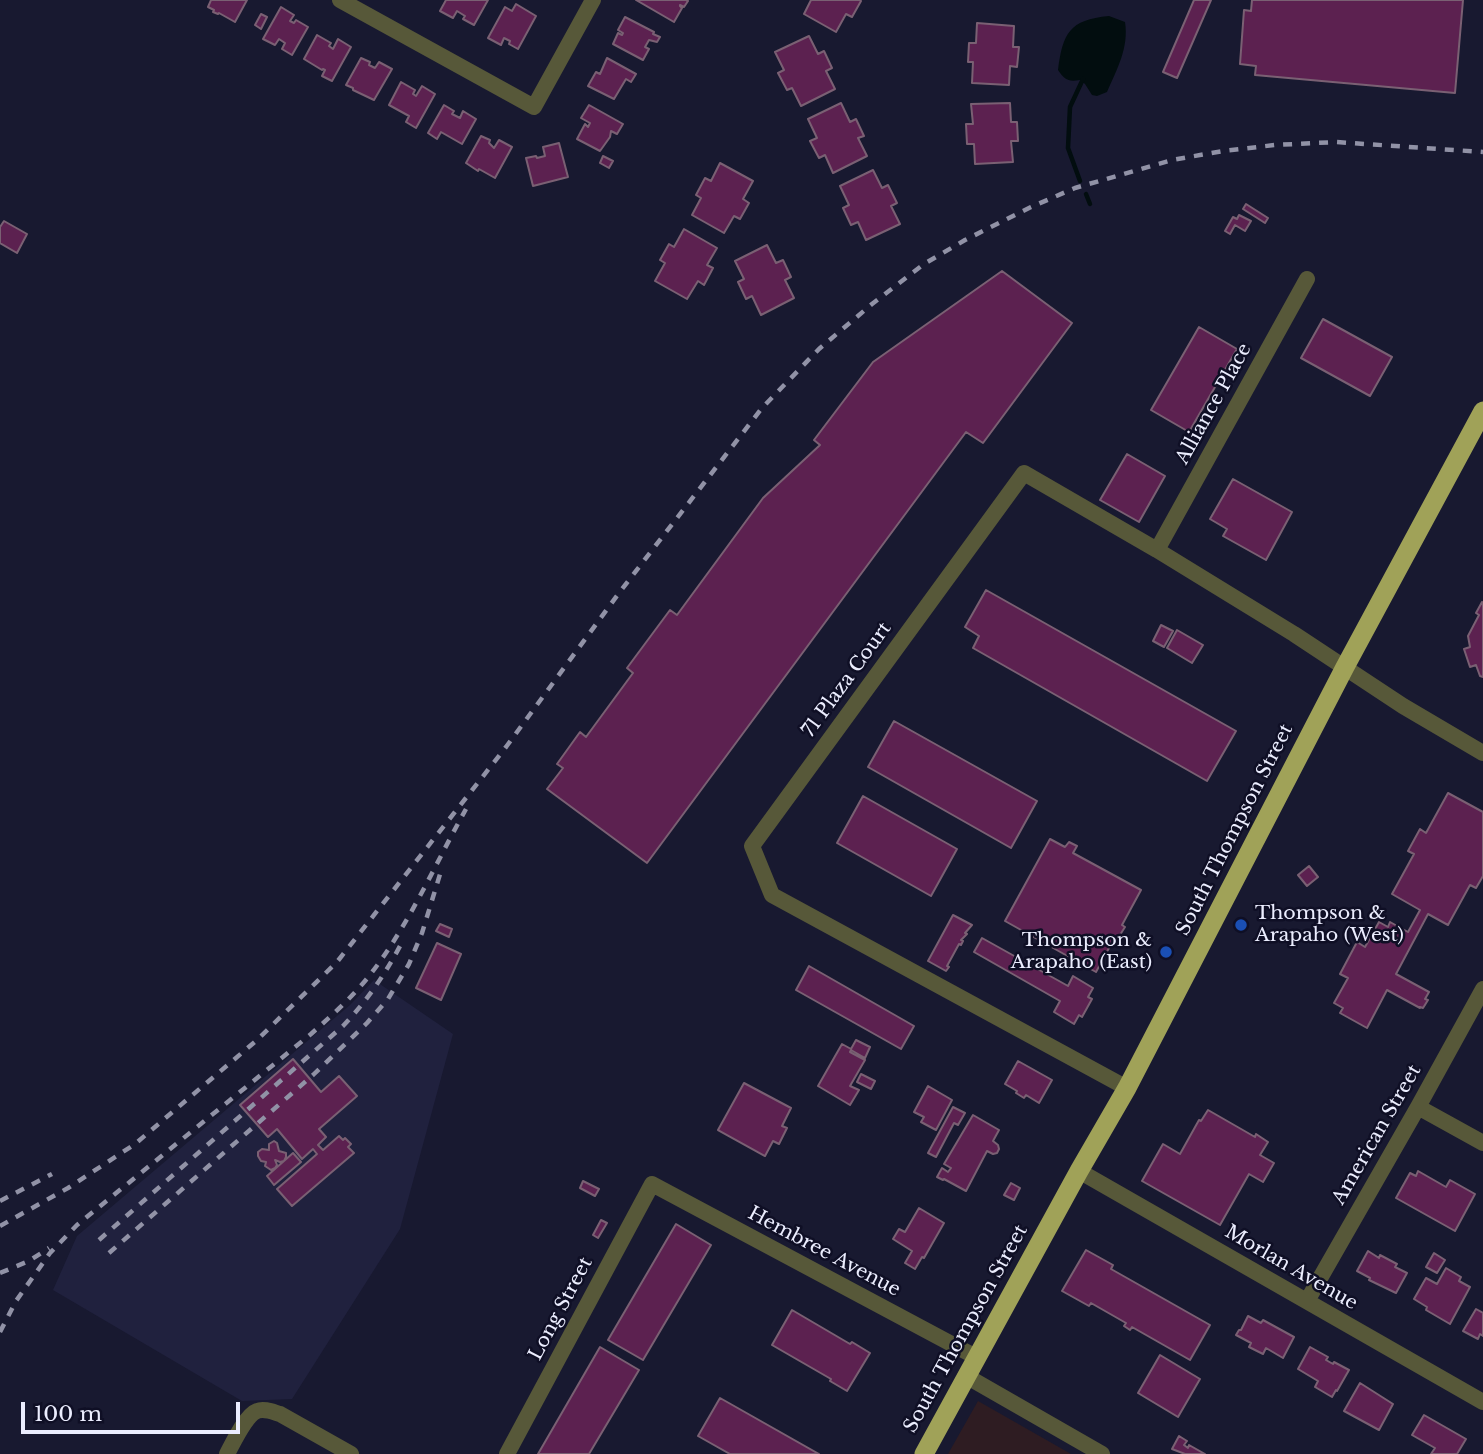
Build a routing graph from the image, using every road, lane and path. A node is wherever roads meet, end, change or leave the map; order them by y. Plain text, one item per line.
1 (340, 0) edge
2 (593, 0) edge
3 (1307, 279) dead end
4 (1483, 411) edge
5 (1157, 550) junction
6 (1345, 667) junction
7 (1483, 753) edge
8 (1483, 989) edge
9 (1127, 1087) junction
10 (1418, 1107) junction
11 (1483, 1143) edge
12 (1079, 1171) junction
13 (652, 1184) joint
14 (1307, 1301) junction
15 (976, 1356) junction
16 (966, 1376) junction
17 (1483, 1402) edge
18 (228, 1454) edge
19 (351, 1454) edge
20 (507, 1454) edge
21 (924, 1454) edge
22 (1102, 1454) edge

1 - 2 street
3 - 5 street, Alliance Place
4 - 6 highway, South Thompson Street
5 - 6 street, 71 Plaza Court
5 - 9 street, 71 Plaza Court
6 - 7 street, 71 Plaza Court
6 - 9 highway, South Thompson Street
8 - 10 street, American Street
9 - 12 highway, South Thompson Street
10 - 11 street
10 - 14 street, American Street
12 - 14 street, Morlan Avenue
12 - 15 highway, South Thompson Street
13 - 15 street, Hembree Avenue
13 - 20 street, Long Street
14 - 17 street, Morlan Avenue
15 - 16 highway, South Thompson Street
16 - 21 highway, South Thompson Street
16 - 22 street
18 - 19 street

